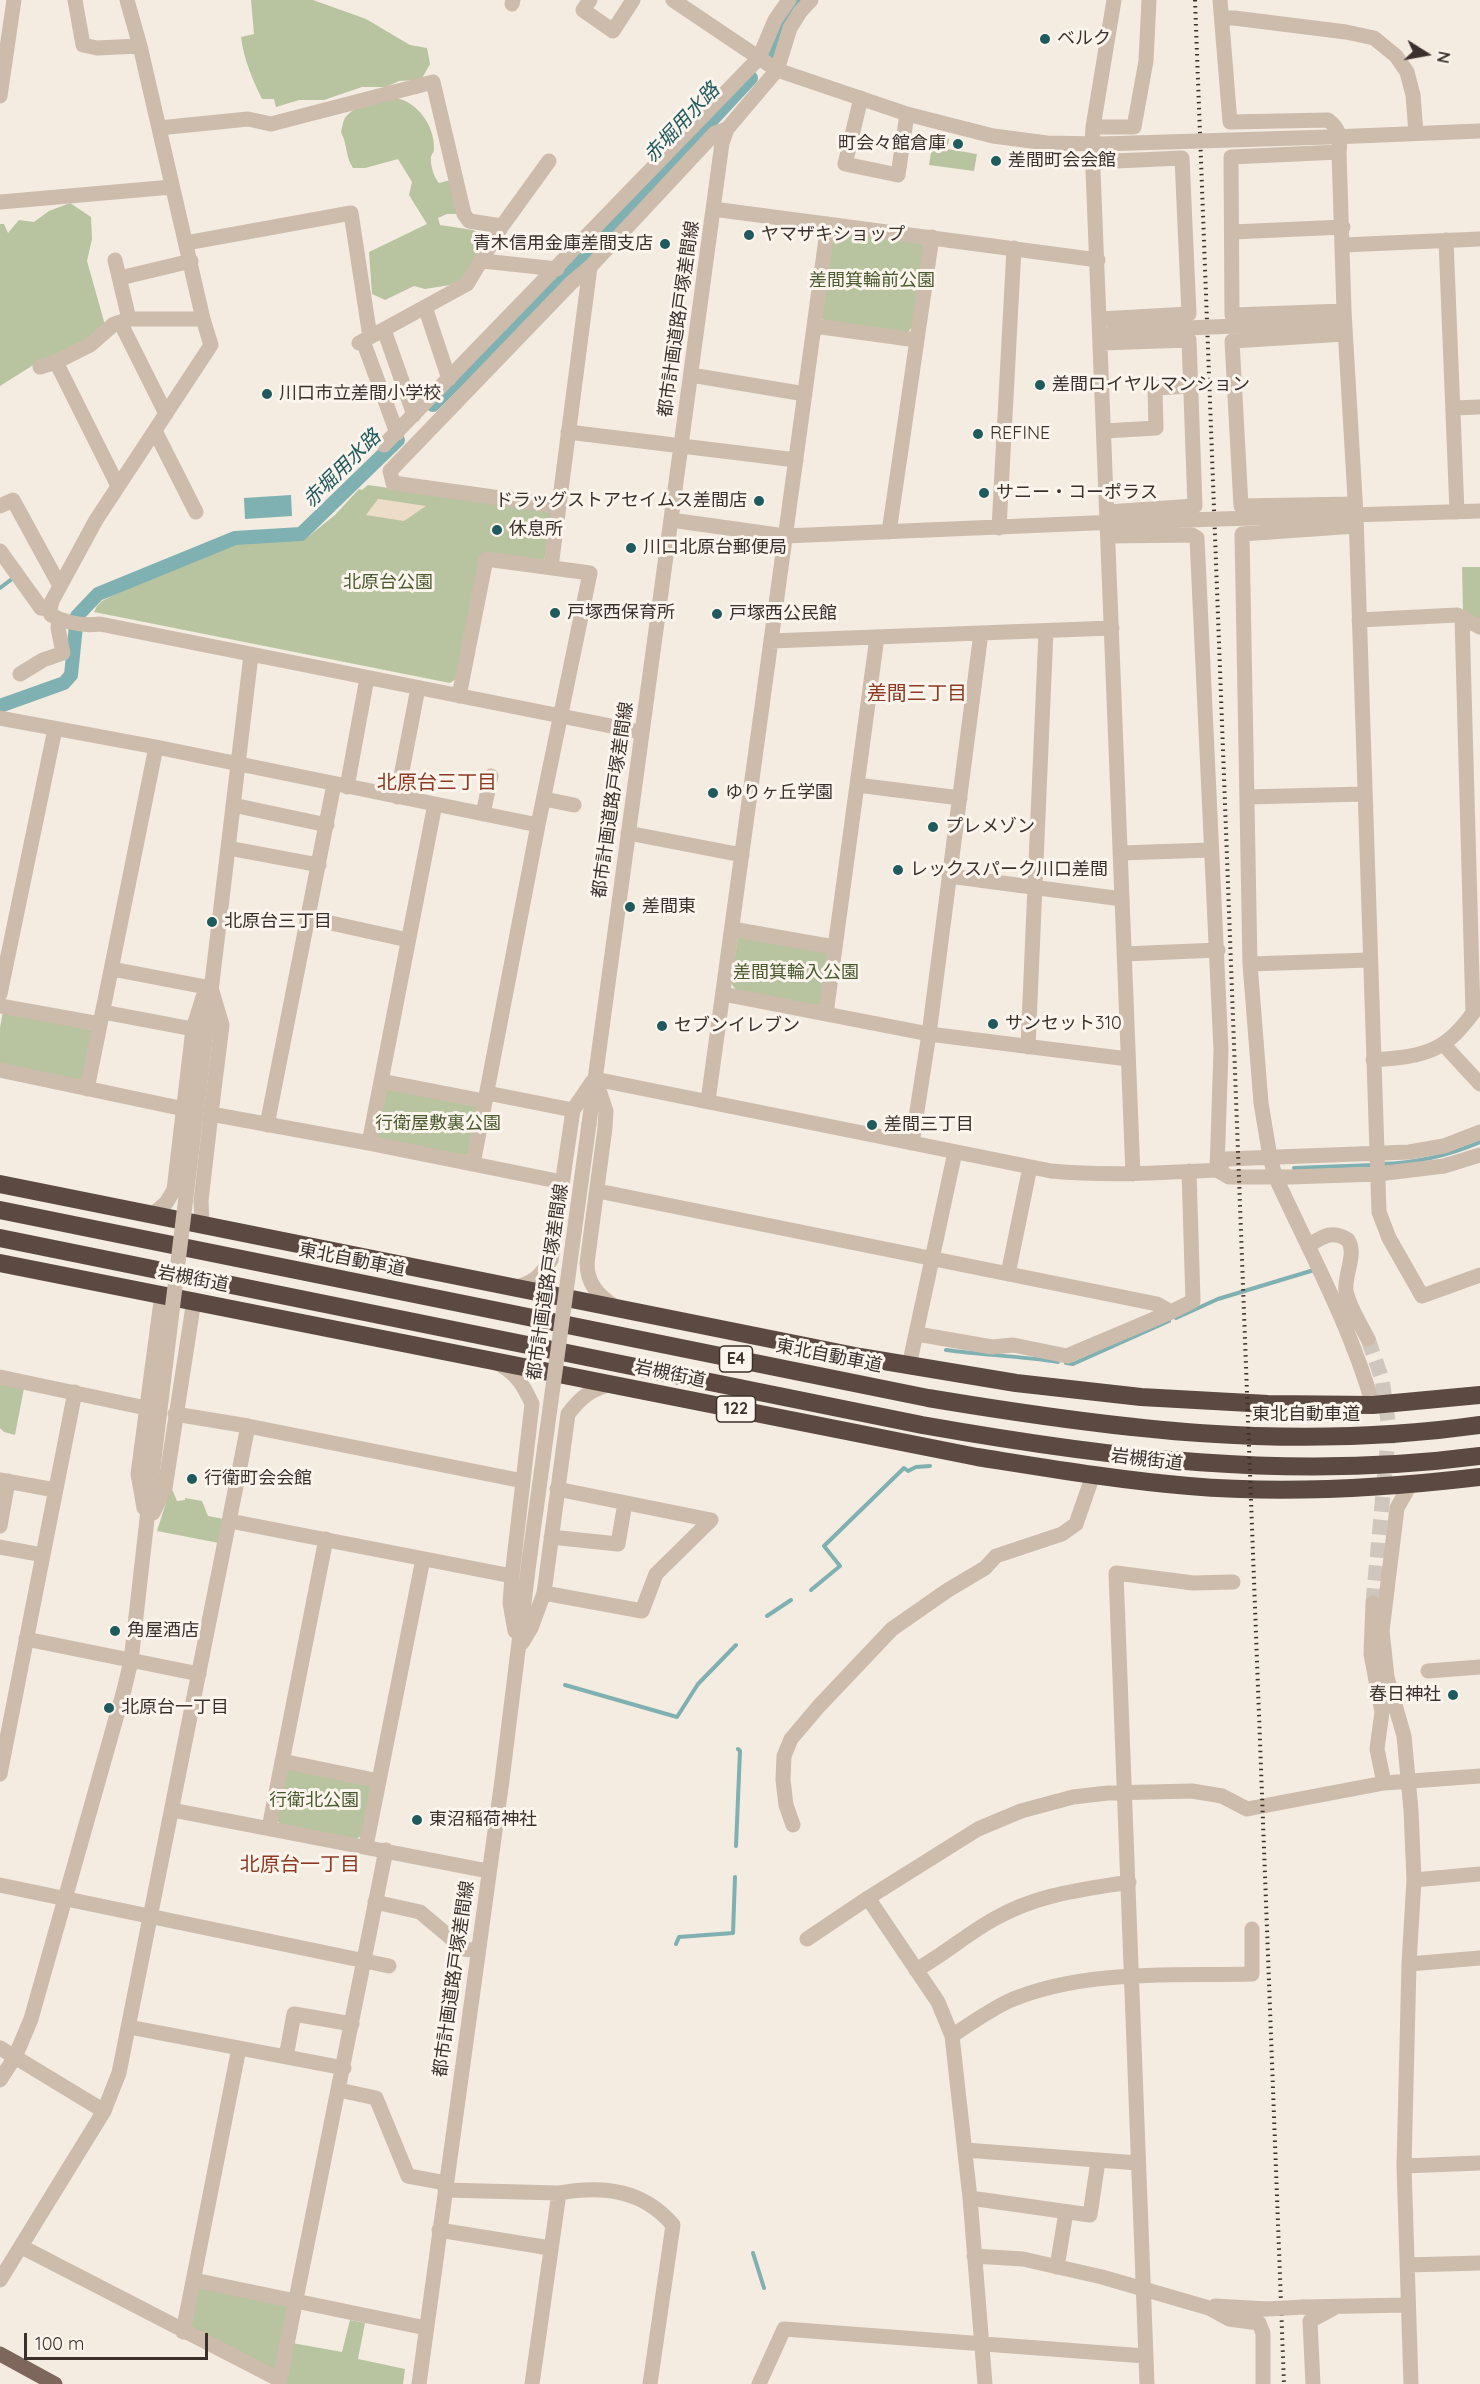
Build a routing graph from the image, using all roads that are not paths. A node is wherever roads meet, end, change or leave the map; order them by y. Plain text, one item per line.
1 (14, 0) edge
2 (75, 0) edge
3 (128, 0) edge
4 (590, 0) edge
5 (633, 0) edge
6 (673, 0) edge
7 (789, 0) edge
8 (811, 0) edge
9 (1114, 0) edge
10 (1149, 0) edge
11 (1220, 0) edge
12 (1222, 18) junction
13 (5, 20) edge
14 (140, 45) junction
15 (759, 58) junction
16 (3, 60) edge
17 (777, 70) junction
18 (0, 96) edge
19 (861, 98) junction
20 (908, 114) junction
21 (1093, 127) junction
22 (159, 128) junction
23 (727, 129) junction
24 (1480, 131) edge
25 (1416, 133) junction
26 (1335, 137) junction
27 (1096, 144) junction
28 (1339, 152) junction
29 (549, 161) dead end
30 (1093, 162) junction
31 (172, 186) junction
32 (0, 202) edge
33 (713, 209) junction
34 (828, 224) junction
35 (502, 226) junction
36 (1342, 227) junction
37 (1233, 232) junction
38 (932, 237) junction
39 (1480, 239) edge
40 (1446, 240) junction
41 (186, 243) junction
42 (1343, 245) junction
43 (1014, 249) junction
44 (115, 260) dead end
45 (1098, 260) junction
46 (190, 261) junction
47 (483, 261) junction
48 (590, 267) junction
49 (557, 269) junction
50 (120, 278) junction
51 (424, 307) junction
52 (203, 319) junction
53 (125, 321) junction
54 (1342, 322) junction
55 (814, 326) junction
56 (1104, 331) junction
57 (369, 337) junction
58 (917, 340) junction
59 (56, 362) junction
60 (40, 367) dead end
61 (691, 375) junction
62 (449, 379) junction
63 (1191, 386) junction
64 (805, 394) junction
65 (1480, 407) edge
66 (1453, 408) junction
67 (166, 414) junction
68 (414, 415) junction
69 (155, 431) junction
70 (1104, 431) junction
71 (568, 432) junction
72 (397, 433) junction
73 (681, 444) junction
74 (384, 445) dead end
75 (796, 460) junction
76 (118, 486) junction
77 (0, 506) edge
78 (558, 506) junction
79 (1480, 511) edge
80 (196, 512) dead end
81 (1457, 512) junction
82 (1356, 515) junction
83 (671, 520) junction
84 (1112, 523) junction
85 (999, 528) junction
86 (889, 532) junction
87 (785, 536) junction
88 (0, 553) edge
89 (551, 567) junction
90 (60, 586) junction
91 (59, 617) junction
92 (1462, 617) junction
93 (1359, 620) junction
94 (1480, 627) edge
95 (1112, 628) junction
96 (1046, 630) junction
97 (981, 633) junction
98 (877, 637) junction
99 (771, 641) junction
100 (251, 655) junction
101 (20, 674) dead end
102 (367, 678) junction
103 (418, 688) junction
104 (459, 696) junction
105 (560, 716) junction
106 (0, 718) edge
107 (55, 729) junction
108 (641, 732) junction
109 (156, 747) junction
110 (1473, 755) edge
111 (238, 763) junction
112 (491, 776) dead end
113 (857, 785) junction
114 (341, 786) junction
115 (1365, 795) junction
116 (398, 797) junction
117 (1247, 797) junction
118 (960, 798) junction
119 (544, 799) junction
120 (435, 804) junction
121 (233, 805) junction
122 (574, 805) dead end
123 (483, 814) junction
124 (327, 825) junction
125 (538, 825) junction
126 (628, 833) junction
127 (228, 848) junction
128 (1211, 850) junction
129 (1120, 853) junction
130 (742, 855) junction
131 (319, 865) junction
132 (949, 876) junction
133 (1035, 888) junction
134 (1122, 899) junction
135 (308, 918) junction
136 (732, 929) junction
137 (408, 940) junction
138 (834, 947) junction
139 (1218, 950) junction
140 (1124, 954) junction
141 (1370, 960) junction
142 (1250, 964) junction
143 (2, 966) edge
144 (112, 969) junction
145 (211, 988) junction
146 (0, 994) edge
147 (723, 994) junction
148 (0, 1006) edge
149 (1477, 1008) edge
150 (826, 1014) junction
151 (102, 1018) junction
152 (200, 1031) junction
153 (929, 1034) junction
154 (1444, 1044) junction
155 (1028, 1047) junction
156 (1128, 1059) junction
157 (1373, 1060) junction
158 (0, 1070) edge
159 (595, 1079) junction
160 (381, 1081) junction
161 (1480, 1084) edge
162 (87, 1089) junction
163 (486, 1097) junction
164 (708, 1101) junction
165 (184, 1109) junction
166 (573, 1110) junction
167 (211, 1114) junction
168 (267, 1125) junction
169 (1480, 1132) edge
170 (369, 1143) junction
171 (912, 1143) junction
172 (955, 1152) junction
173 (1376, 1153) junction
174 (1480, 1155) edge
175 (1270, 1157) junction
176 (473, 1164) junction
177 (1030, 1167) junction
178 (1217, 1170) junction
179 (1189, 1171) junction
180 (1133, 1174) junction
181 (1378, 1174) junction
182 (1275, 1176) junction
183 (562, 1182) junction
184 (0, 1184) edge
185 (598, 1191) junction
186 (0, 1210) edge
187 (153, 1215) junction
188 (202, 1224) junction
189 (0, 1238) edge
190 (1308, 1246) junction
191 (933, 1259) junction
192 (0, 1263) edge
193 (1008, 1274) junction
194 (1480, 1275) edge
195 (514, 1288) junction
196 (162, 1294) junction
197 (194, 1300) junction
198 (618, 1309) junction
199 (1171, 1312) junction
200 (917, 1334) junction
201 (1368, 1339) tunnel mouth
202 (489, 1359) junction
203 (909, 1366) junction
204 (0, 1377) edge
205 (612, 1384) junction
206 (75, 1392) junction
207 (1480, 1395) edge
208 (1373, 1405) junction
209 (146, 1408) junction
210 (175, 1414) junction
211 (1480, 1425) edge
212 (248, 1426) junction
213 (1480, 1456) edge
214 (1093, 1475) junction
215 (1480, 1477) edge
216 (4, 1481) edge
217 (523, 1481) junction
218 (1410, 1485) junction
219 (557, 1489) junction
220 (56, 1490) junction
221 (626, 1503) junction
222 (230, 1521) junction
223 (0, 1526) edge
224 (147, 1527) junction
225 (551, 1537) junction
226 (326, 1539) junction
227 (0, 1546) edge
228 (43, 1556) junction
229 (423, 1559) junction
230 (519, 1578) junction
231 (1233, 1582) dead end
232 (544, 1593) junction
233 (1372, 1603) tunnel mouth
234 (26, 1639) junction
235 (518, 1648) junction
236 (131, 1661) junction
237 (1480, 1667) edge
238 (1428, 1671) dead end
239 (199, 1674) junction
240 (282, 1761) junction
241 (0, 1773) edge
242 (1480, 1776) edge
243 (379, 1780) junction
244 (1408, 1780) junction
245 (1384, 1783) junction
246 (1125, 1793) junction
247 (172, 1810) junction
248 (793, 1825) dead end
249 (269, 1828) junction
250 (366, 1846) junction
251 (386, 1850) junction
252 (488, 1871) junction
253 (1480, 1874) edge
254 (1414, 1880) junction
255 (1128, 1882) junction
256 (0, 1886) edge
257 (868, 1898) junction
258 (65, 1899) junction
259 (375, 1902) junction
260 (150, 1917) junction
261 (1252, 1929) dead end
262 (807, 1940) dead end
263 (478, 1951) junction
264 (1480, 1958) edge
265 (364, 1961) junction
266 (1409, 1964) junction
267 (389, 1966) dead end
268 (916, 1970) junction
269 (1132, 1977) junction
270 (352, 2024) junction
271 (129, 2027) junction
272 (952, 2036) junction
273 (0, 2048) edge
274 (239, 2048) junction
275 (15, 2057) junction
276 (286, 2057) junction
277 (344, 2068) junction
278 (0, 2080) edge
279 (339, 2090) junction
280 (104, 2111) junction
281 (965, 2150) junction
282 (1098, 2161) junction
283 (1138, 2163) junction
284 (1480, 2163) edge
285 (1404, 2166) junction
286 (445, 2186) junction
287 (559, 2193) junction
288 (970, 2198) junction
289 (1066, 2212) junction
290 (440, 2230) junction
291 (22, 2247) junction
292 (550, 2248) junction
293 (974, 2256) junction
294 (1480, 2263) edge
295 (1407, 2265) junction
296 (1057, 2267) junction
297 (0, 2280) edge
298 (194, 2280) junction
299 (1143, 2289) junction
300 (296, 2301) junction
301 (1408, 2305) junction
302 (1338, 2306) junction
303 (1209, 2308) junction
304 (426, 2328) junction
305 (183, 2332) junction
306 (981, 2344) junction
307 (0, 2354) edge
308 (1145, 2356) junction
309 (280, 2382) edge
310 (55, 2384) edge
311 (418, 2384) edge
312 (532, 2384) edge
313 (650, 2384) edge
314 (759, 2384) edge
315 (985, 2384) edge
316 (1147, 2384) edge
317 (1263, 2384) edge
318 (1313, 2384) edge
319 (1411, 2384) edge

1 - 13 street
2 - 14 street
3 - 14 street
4 - 5 street
6 - 15 street
7 - 15 street
8 - 17 street
9 - 21 street
10 - 21 street
11 - 12 street
12 - 25 street
12 - 26 street
13 - 16 street
14 - 22 street
15 - 17 street
15 - 49 street
16 - 18 street
17 - 19 street
17 - 23 street, 都市計画道路戸塚差間線
19 - 20 street
19 - 20 street
20 - 27 street
21 - 27 street
22 - 31 street
22 - 35 street
23 - 33 street, 都市計画道路戸塚差間線
23 - 48 street
24 - 25 street
25 - 26 street
26 - 27 street, bridge
26 - 28 street
27 - 30 street
28 - 36 street
28 - 37 street
29 - 35 street
30 - 45 street
30 - 56 street
31 - 32 street
31 - 41 street
33 - 34 street
33 - 61 street, 都市計画道路戸塚差間線
34 - 38 street
34 - 55 street
35 - 47 street
36 - 37 street
36 - 42 street
37 - 54 street
38 - 43 street
38 - 58 street
39 - 40 street
40 - 42 street
40 - 66 street
41 - 46 street
41 - 57 street
42 - 54 street
43 - 45 street
43 - 85 street
44 - 50 street
45 - 56 street
46 - 50 street
46 - 52 street
47 - 49 street
47 - 51 street
48 - 71 street
48 - 78 street
49 - 62 street
50 - 53 street
51 - 57 street
51 - 62 street
52 - 53 street
52 - 67 street
53 - 59 street
53 - 67 street
54 - 56 street, bridge
54 - 82 street
54 - 82 street
55 - 58 street
55 - 64 street
56 - 63 street
56 - 70 street
57 - 68 street
57 - 72 street
58 - 86 street
59 - 60 street
59 - 76 street
61 - 64 street
61 - 73 street, 都市計画道路戸塚差間線
62 - 68 street
63 - 70 street
63 - 84 street
64 - 75 street
65 - 66 street
66 - 81 street
67 - 69 street
68 - 72 street
69 - 76 street
69 - 80 street
70 - 84 street
71 - 73 street
71 - 78 street
72 - 74 street
73 - 75 street
73 - 83 street, 都市計画道路戸塚差間線
75 - 87 street
76 - 90 street
77 - 90 street
78 - 89 street
79 - 81 street
81 - 82 street
82 - 84 street, bridge
82 - 93 street
82 - 117 street
83 - 87 street
83 - 108 street, 都市計画道路戸塚差間線
84 - 85 street
84 - 95 street
84 - 128 street
85 - 86 street
86 - 87 street
87 - 99 street
88 - 91 street
89 - 104 street
89 - 105 street
90 - 91 street
91 - 100 street
91 - 101 street
92 - 93 street
92 - 94 street
92 - 110 street
93 - 115 street
95 - 96 street
95 - 129 street
96 - 97 street
96 - 133 street
97 - 98 street
97 - 118 street
98 - 99 street
98 - 113 street
99 - 130 street
100 - 102 street
100 - 111 street
102 - 103 street
102 - 114 street
103 - 104 street
103 - 116 street
104 - 105 street
105 - 108 street
105 - 119 street
106 - 107 street
107 - 109 street
107 - 143 street
108 - 126 street, 都市計画道路戸塚差間線
109 - 111 street
109 - 144 street
110 - 149 street
111 - 114 street
111 - 121 street
112 - 123 street
113 - 118 street
113 - 138 street
114 - 116 street
114 - 124 street
115 - 117 street
115 - 141 street
116 - 120 street
117 - 142 street
118 - 132 street
119 - 122 street
119 - 125 street
120 - 123 street
120 - 137 street
121 - 124 street
121 - 127 street
123 - 125 street
124 - 131 street
125 - 163 street
126 - 130 street
126 - 159 street, 都市計画道路戸塚差間線
127 - 131 street
127 - 145 street
128 - 129 street
128 - 139 street
129 - 134 street
130 - 136 street
131 - 135 street
132 - 133 street
132 - 153 street
133 - 134 street
133 - 155 street
134 - 140 street
135 - 137 street
135 - 168 street
136 - 138 street
136 - 147 street
137 - 160 street
138 - 150 street
139 - 140 street
139 - 178 street
140 - 156 street
141 - 142 street
141 - 157 street
142 - 175 street
143 - 146 street
144 - 145 street
144 - 151 street
145 - 152 street
145 - 167 street
147 - 150 street
147 - 164 street
148 - 151 street
149 - 154 street
150 - 153 street
151 - 152 street
151 - 162 street
152 - 165 street
152 - 224 street, bridge
153 - 155 street
153 - 171 street
154 - 157 street
154 - 161 street
155 - 156 street
156 - 180 street
157 - 173 street
158 - 162 street
159 - 164 street
159 - 166 street
159 - 185 street
159 - 230 street, 都市計画道路戸塚差間線, bridge
160 - 163 street
160 - 170 street
162 - 165 street
163 - 166 street
163 - 176 street
164 - 171 street
165 - 187 street
166 - 183 street
167 - 168 street
167 - 188 street
168 - 170 street
169 - 173 street
170 - 176 street
171 - 172 street
172 - 177 street
172 - 191 street
173 - 175 street
173 - 181 street
174 - 181 street
175 - 178 street
175 - 182 street
176 - 183 street
177 - 180 street
177 - 193 street
178 - 179 street
178 - 182 street
179 - 180 street
179 - 199 street
181 - 182 street
181 - 194 street
182 - 190 street
183 - 195 street
184 - 187 highway
185 - 191 street
185 - 198 street
186 - 211 highway, 東北自動車道 / E4
187 - 188 highway
188 - 195 highway
189 - 213 highway, E4
190 - 201 street
190 - 208 street
191 - 193 street
191 - 200 street
192 - 196 highway, 岩槻街道 / 122
193 - 199 street
195 - 198 highway
196 - 197 highway, 岩槻街道 / 122
196 - 209 street
197 - 202 highway, 岩槻街道 / 122
197 - 210 street
198 - 203 highway
199 - 200 street
200 - 203 street
202 - 205 highway, 岩槻街道 / 122
202 - 217 street
203 - 208 highway
204 - 206 street
205 - 214 highway, 岩槻街道 / 122
205 - 219 street
206 - 209 street
206 - 220 street
207 - 208 highway
209 - 224 street
210 - 212 street
210 - 224 street
212 - 217 street
212 - 222 street
214 - 218 highway, 岩槻街道 / 122
214 - 248 street
215 - 218 highway, 岩槻街道 / 122
216 - 220 street
216 - 223 street
217 - 230 street
218 - 244 street
219 - 221 street
219 - 225 street
220 - 228 street
221 - 225 street
221 - 232 street
222 - 226 street
222 - 239 street
224 - 236 street
225 - 232 street
226 - 229 street
226 - 240 street
227 - 228 street
228 - 234 street
229 - 230 street
229 - 243 street
230 - 235 street
231 - 246 street
232 - 235 street
233 - 245 street
234 - 236 street
234 - 241 street
235 - 252 street, 都市計画道路戸塚差間線
236 - 239 street
236 - 258 street
237 - 238 street
239 - 247 street
240 - 243 street
240 - 249 street
242 - 244 street
243 - 250 street
244 - 245 street
244 - 254 street
245 - 246 street
246 - 255 street
246 - 257 street
247 - 249 street
247 - 260 street
249 - 250 street
250 - 251 street
251 - 252 street
251 - 259 street
252 - 263 street, 都市計画道路戸塚差間線
253 - 254 street
254 - 266 street
255 - 268 street
255 - 269 street
256 - 258 street
257 - 262 street
257 - 268 street
258 - 260 street
258 - 275 street
259 - 263 street
259 - 265 street
260 - 265 street
260 - 271 street
261 - 269 street
263 - 286 street, 都市計画道路戸塚差間線
264 - 266 street
265 - 267 street
265 - 270 street
266 - 285 street
268 - 272 street
269 - 272 street
269 - 283 street
270 - 276 street
270 - 277 street
271 - 274 street
271 - 280 street
272 - 281 street
273 - 275 street
274 - 276 street
274 - 298 street
275 - 278 street
275 - 280 street
276 - 277 street
277 - 279 street
279 - 286 street
279 - 300 street
280 - 291 street
281 - 282 street
281 - 288 street
282 - 283 street
282 - 289 street
283 - 299 street
284 - 285 street
285 - 295 street
286 - 287 street
286 - 290 street, 都市計画道路戸塚差間線
287 - 292 street
287 - 313 street
288 - 289 street
288 - 293 street
289 - 296 street
290 - 292 street
290 - 304 street, 都市計画道路戸塚差間線
291 - 297 street
291 - 305 street
292 - 312 street
293 - 296 street
293 - 306 street
294 - 295 street
295 - 301 street
296 - 299 street
298 - 300 street
298 - 305 street
299 - 303 street
299 - 308 street
300 - 304 street
300 - 309 street
301 - 302 street
301 - 319 street
302 - 303 street, bridge
302 - 318 street
303 - 317 street
304 - 311 street, 都市計画道路戸塚差間線
305 - 309 street
306 - 308 street
306 - 314 street
306 - 315 street
307 - 310 main road
308 - 316 street

